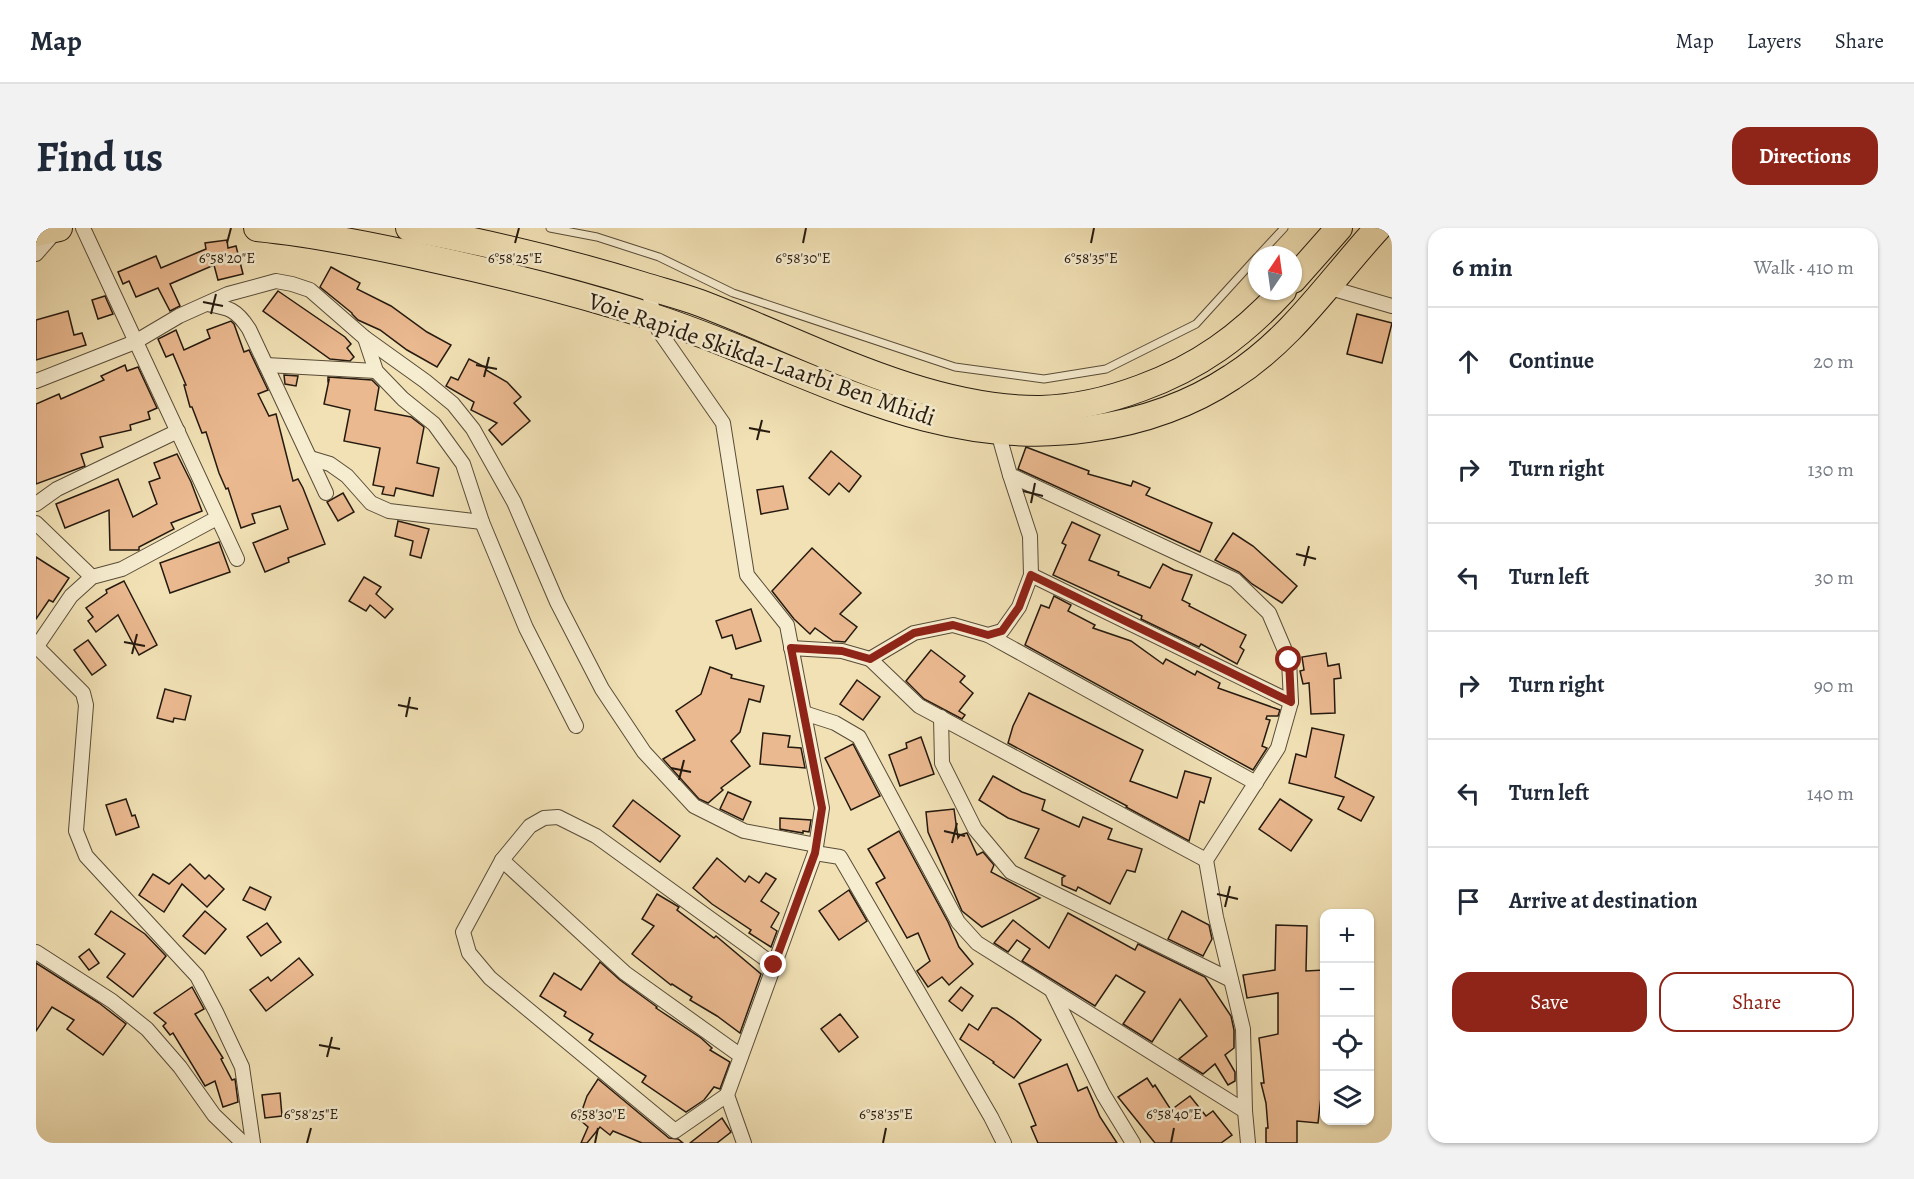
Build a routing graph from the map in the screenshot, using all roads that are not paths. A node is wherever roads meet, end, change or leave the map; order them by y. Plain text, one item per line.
1 (59, 228) edge
2 (83, 228) edge
3 (257, 228) edge
4 (409, 228) edge
5 (550, 228) edge
6 (1284, 228) edge
7 (1339, 228) edge
8 (1378, 228) edge
9 (36, 233) edge
10 (1267, 246) edge
11 (36, 254) edge
12 (1248, 267) edge
13 (1302, 270) edge
14 (648, 287) junction
15 (1328, 287) junction
16 (1274, 300) edge
17 (207, 304) junction
18 (1392, 306) edge
19 (654, 317) junction
20 (365, 338) junction
21 (135, 342) junction
22 (266, 365) junction
23 (376, 371) junction
24 (36, 381) edge
25 (178, 431) junction
26 (998, 432) junction
27 (310, 458) junction
28 (1010, 475) junction
29 (326, 493) dead end
30 (36, 504) edge
31 (217, 518) junction
32 (482, 522) junction
33 (36, 523) edge
34 (237, 559) dead end
35 (1031, 575) junction
36 (93, 577) junction
37 (988, 635) junction
38 (37, 646) edge
39 (791, 648) junction
40 (870, 659) junction
41 (1291, 702) junction
42 (804, 713) junction
43 (941, 717) junction
44 (576, 726) dead end
45 (1256, 783) junction
46 (815, 849) junction
47 (502, 860) junction
48 (1206, 860) junction
49 (36, 952) edge
50 (774, 965) junction
51 (1231, 980) junction
52 (1051, 989) junction
53 (741, 1056) junction
54 (727, 1095) junction
55 (1245, 1111) junction
56 (243, 1143) edge
57 (252, 1143) edge
58 (744, 1143) edge
59 (1004, 1143) edge
60 (1133, 1143) edge
61 (1248, 1143) edge

1 - 9 highway
1 - 11 street
2 - 21 street
3 - 19 highway, Voie Rapide Skikda-Laarbi Ben Mhidi
4 - 14 highway, Voie Rapide Skikda-Laarbi Ben Mhidi
5 - 12 lane
6 - 10 lane
7 - 13 highway
8 - 15 highway, Voie Rapide Skikda-Laarbi Ben Mhidi
14 - 16 highway, Voie Rapide Skikda-Laarbi Ben Mhidi
14 - 19 street
15 - 18 street
15 - 26 highway, Voie Rapide Skikda-Laarbi Ben Mhidi
17 - 20 street
17 - 21 street
17 - 22 street
19 - 26 highway, Voie Rapide Skikda-Laarbi Ben Mhidi
19 - 39 street
20 - 23 street
20 - 46 street
21 - 24 street
21 - 25 street
22 - 23 street
22 - 27 street
23 - 32 street
25 - 30 street
25 - 31 street
26 - 28 street
27 - 29 street
27 - 32 street
28 - 35 street
28 - 41 street
31 - 34 street
31 - 36 street
32 - 44 street
33 - 36 street
35 - 37 street
35 - 41 street
36 - 38 street
37 - 40 street
37 - 45 street
38 - 57 street
39 - 40 street
39 - 42 street
40 - 43 street
41 - 45 street
42 - 46 street
42 - 52 street
43 - 48 street
43 - 51 street
45 - 48 street
46 - 50 street
46 - 59 street
47 - 50 street
47 - 53 street
47 - 54 street
48 - 51 street
49 - 56 street
50 - 53 street
51 - 55 street
52 - 55 street
52 - 60 street
53 - 54 street
54 - 58 street
55 - 61 street

